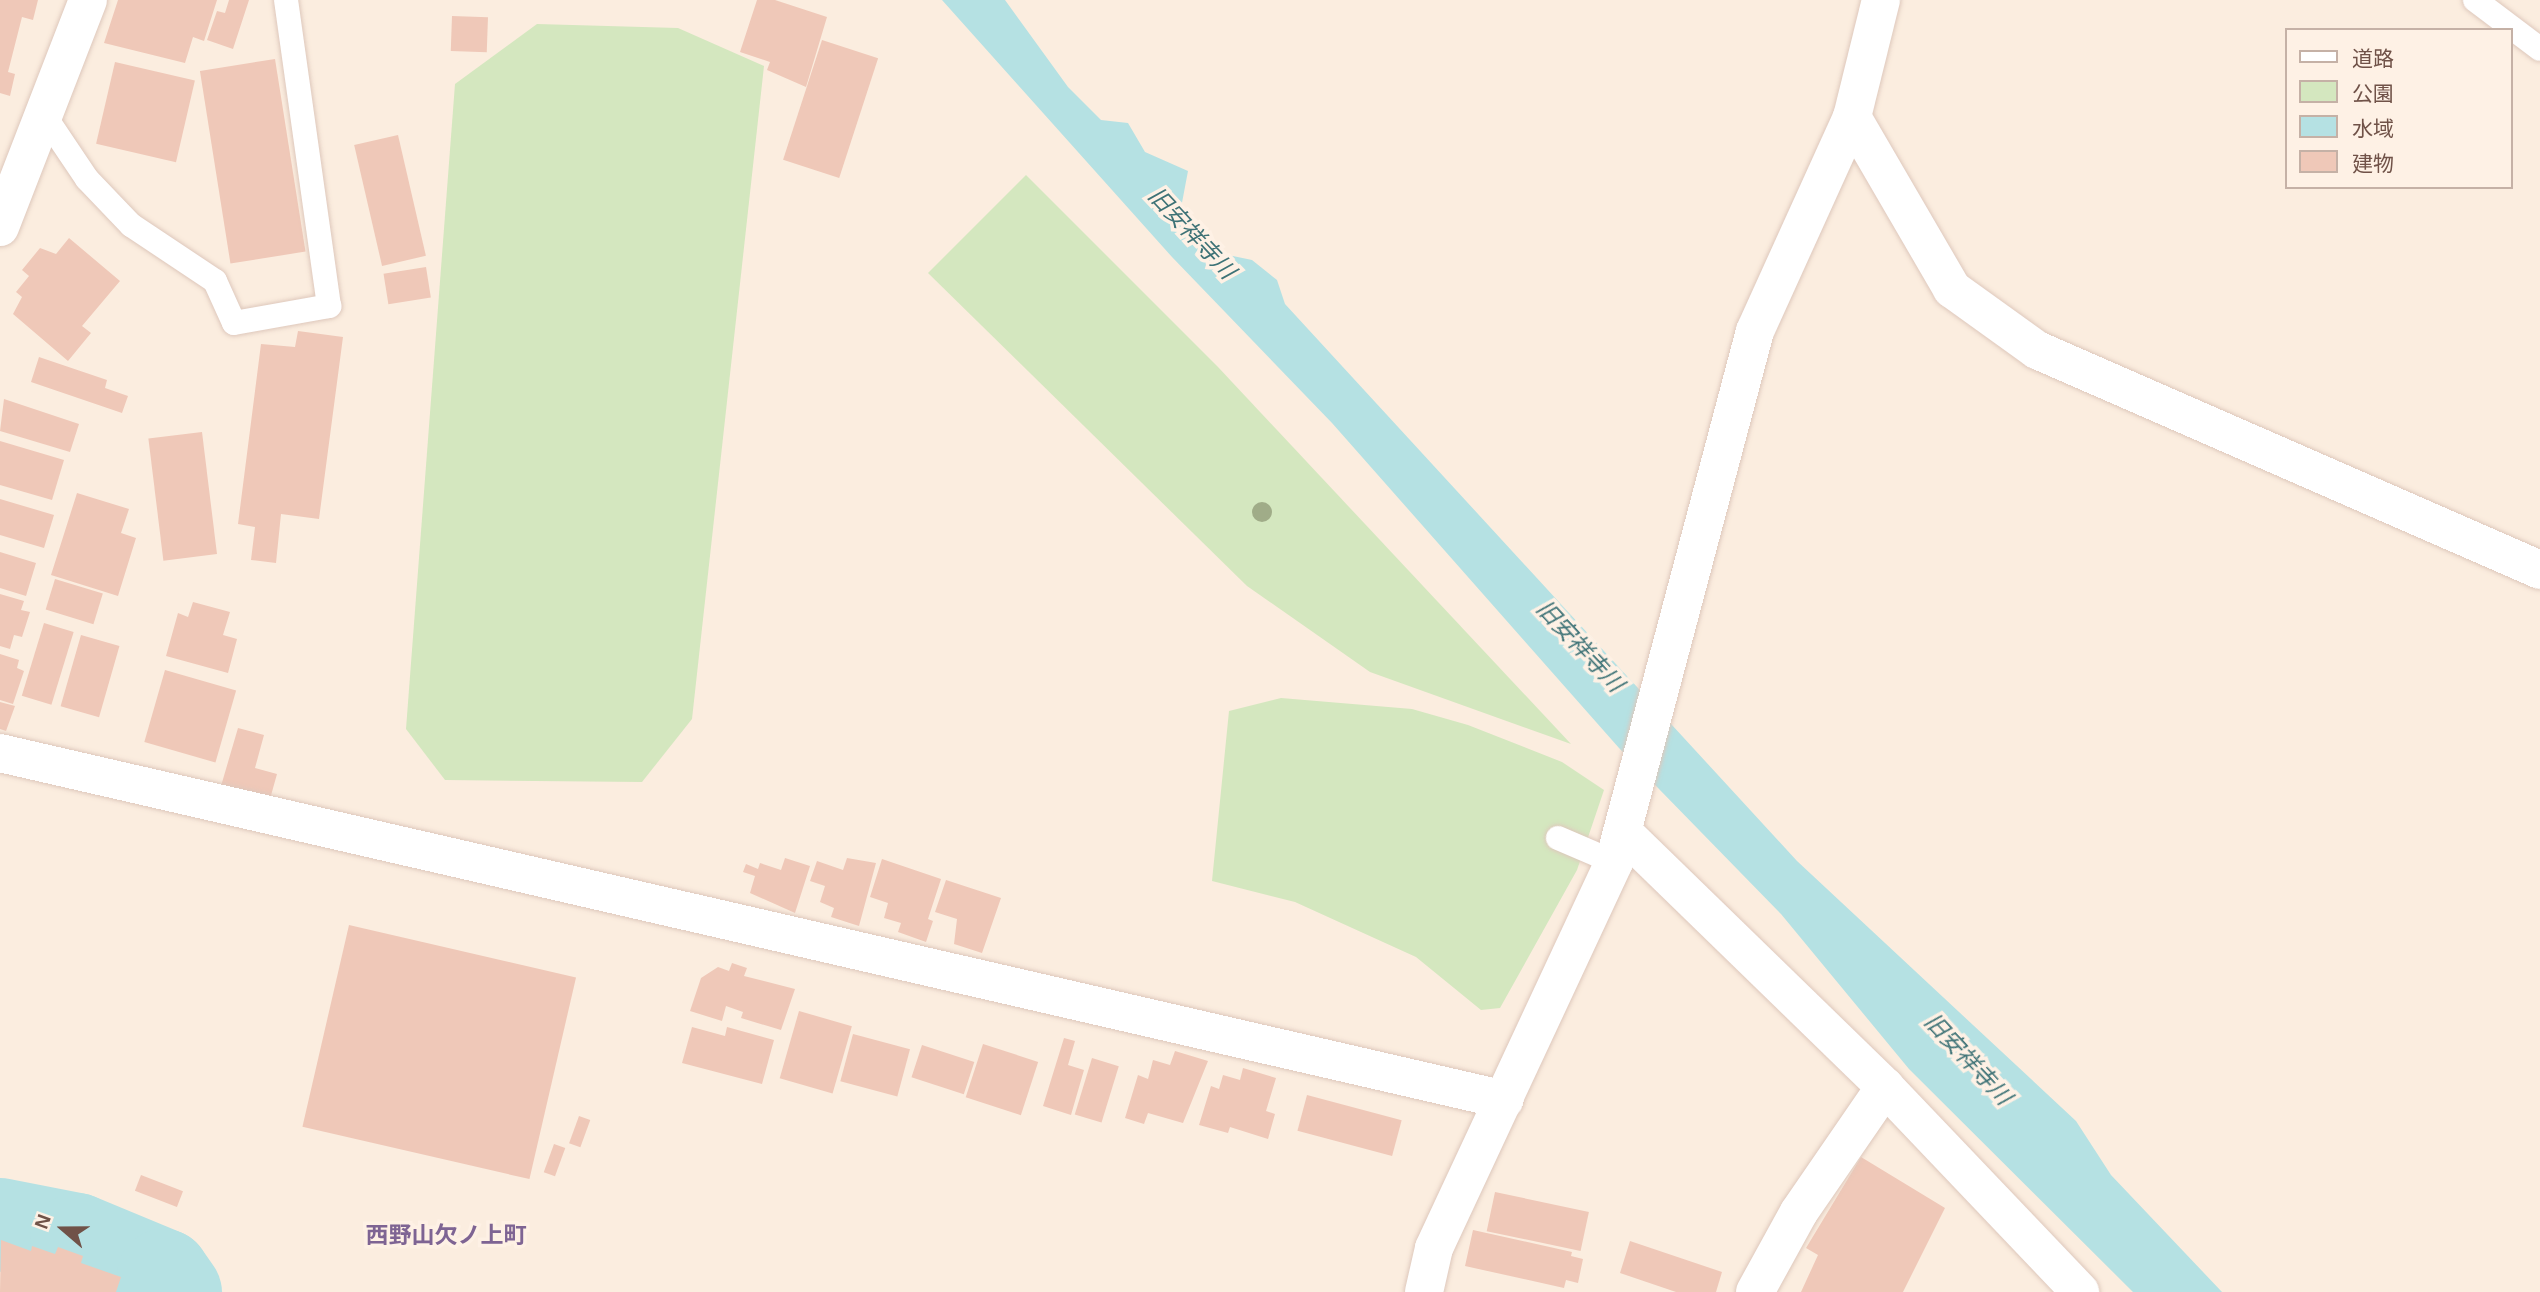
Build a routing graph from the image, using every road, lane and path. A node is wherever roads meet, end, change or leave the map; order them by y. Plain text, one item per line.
1 (88, 0) edge
2 (286, 0) edge
3 (1881, 0) edge
4 (2474, 0) edge
5 (2512, 28) edge
6 (2512, 28) edge
7 (2540, 49) edge
8 (44, 115) junction
9 (1852, 117) junction
10 (0, 227) edge
11 (2540, 570) edge
12 (0, 753) edge
13 (1558, 838) dead end
14 (1619, 848) junction
15 (1885, 1087) junction
16 (1505, 1100) junction
17 (1424, 1292) edge
18 (1755, 1292) edge
19 (2080, 1292) edge

1 - 8 street
2 - 8 lane
3 - 9 street
4 - 5 lane
6 - 7 lane
8 - 10 street
9 - 11 street
9 - 14 street
12 - 16 street
13 - 14 lane
14 - 15 street
14 - 16 street
15 - 18 street
15 - 19 street
16 - 17 street

